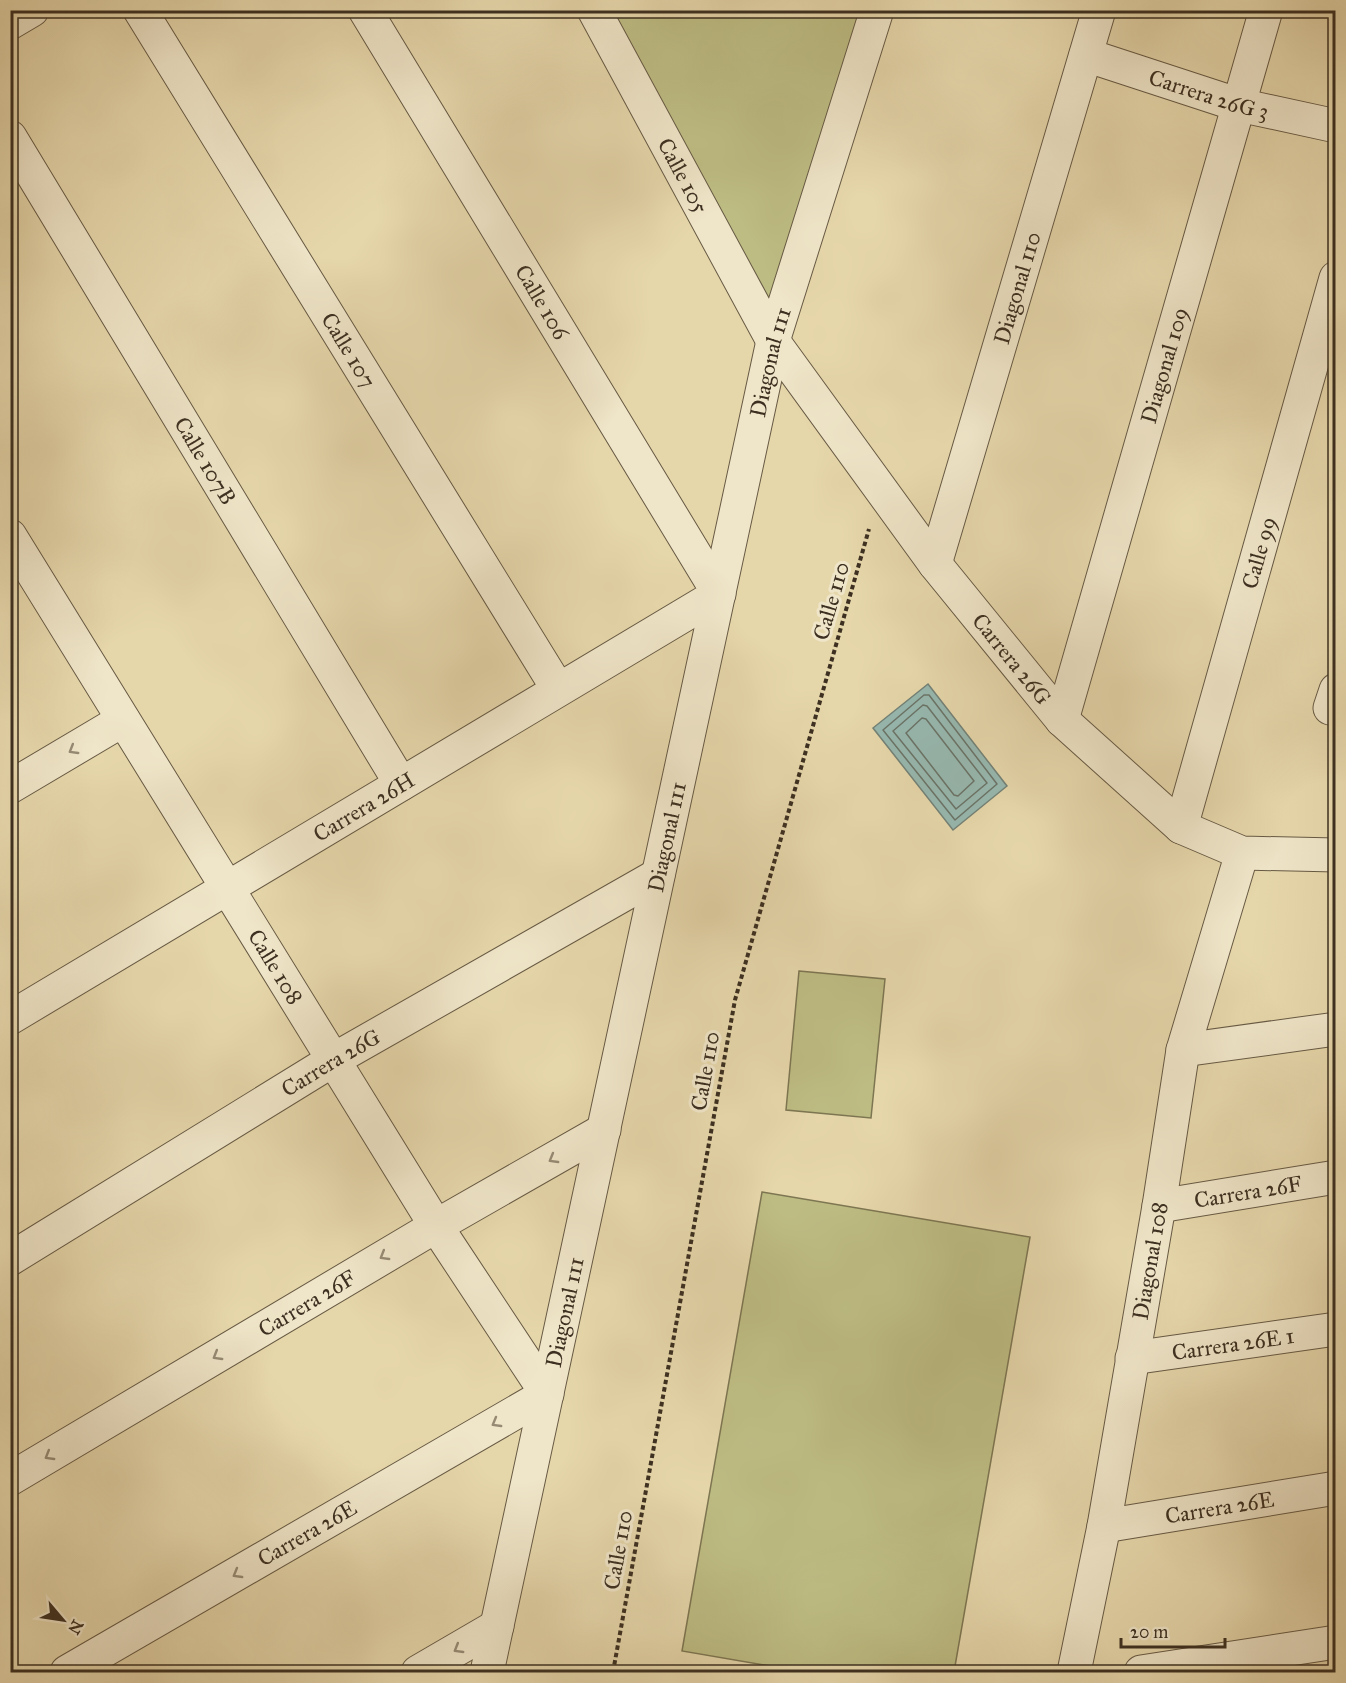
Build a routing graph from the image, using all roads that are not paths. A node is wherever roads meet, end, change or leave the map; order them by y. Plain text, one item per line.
1 (32, 10) edge
2 (140, 10) edge
3 (365, 10) edge
4 (594, 10) edge
5 (877, 10) edge
6 (1099, 10) edge
7 (1266, 10) edge
8 (10, 23) edge
9 (1086, 55) junction
10 (1239, 105) junction
11 (1335, 126) edge
12 (10, 137) edge
13 (1335, 278) edge
14 (773, 340) junction
15 (10, 536) edge
16 (935, 564) junction
17 (719, 594) junction
18 (558, 689) junction
19 (123, 720) junction
20 (1062, 720) junction
21 (401, 784) junction
22 (10, 787) edge
23 (1181, 827) junction
24 (1242, 853) junction
25 (1335, 855) edge
26 (658, 875) junction
27 (227, 888) junction
28 (10, 1018) edge
29 (1335, 1029) edge
30 (1182, 1050) junction
31 (333, 1060) junction
32 (604, 1130) junction
33 (1335, 1177) edge
34 (1160, 1206) junction
35 (435, 1226) junction
36 (10, 1259) edge
37 (1335, 1329) edge
38 (1132, 1358) junction
39 (547, 1394) junction
40 (10, 1479) edge
41 (1335, 1488) edge
42 (1104, 1526) junction
43 (497, 1626) junction
44 (1335, 1642) edge
45 (67, 1672) edge
46 (418, 1672) edge
47 (487, 1672) edge
48 (1074, 1672) edge
49 (1141, 1672) edge

1 - 8 street
2 - 18 street, Calle 107
3 - 17 street, Calle 106
4 - 14 street, Calle 105
5 - 14 street, Diagonal 111
6 - 9 street, Diagonal 110
7 - 10 street, Diagonal 109
9 - 10 street, Carrera 26G 3
9 - 16 street, Diagonal 110
10 - 11 street, Carrera 26G 3
10 - 20 street, Diagonal 109
12 - 21 street, Calle 107B
13 - 23 street, Calle 99
14 - 16 street, Carrera 26G
14 - 17 street, Diagonal 111
15 - 19 street, Calle 108
16 - 20 street, Carrera 26G
17 - 18 street, Carrera 26H
17 - 26 street, Diagonal 111
18 - 21 street, Carrera 26H
19 -> 22 street
19 - 27 street, Calle 108
20 - 23 street, Carrera 26G
21 - 27 street, Carrera 26H
23 - 24 street, Carrera 26G
24 - 25 street, Carrera 26G
24 - 30 street, Diagonal 108
26 - 31 street, Carrera 26G
26 - 32 street, Diagonal 111
27 - 28 street, Carrera 26H
27 - 31 street, Calle 108
29 - 30 street
30 - 34 street, Diagonal 108
31 - 35 street, Calle 108
31 - 36 street, Carrera 26G
32 -> 35 street, Carrera 26F
32 - 39 street, Diagonal 111
33 - 34 street, Carrera 26F
34 - 38 street, Diagonal 108
35 - 39 street, Calle 108
35 -> 40 street, Carrera 26F
37 - 38 street, Carrera 26E 1
38 - 42 street, Diagonal 108
39 - 43 street, Diagonal 111
39 -> 45 street, Carrera 26E
41 - 42 street, Carrera 26E
42 - 48 street, Diagonal 108
43 -> 46 street
43 - 47 street, Diagonal 111
44 - 49 street

